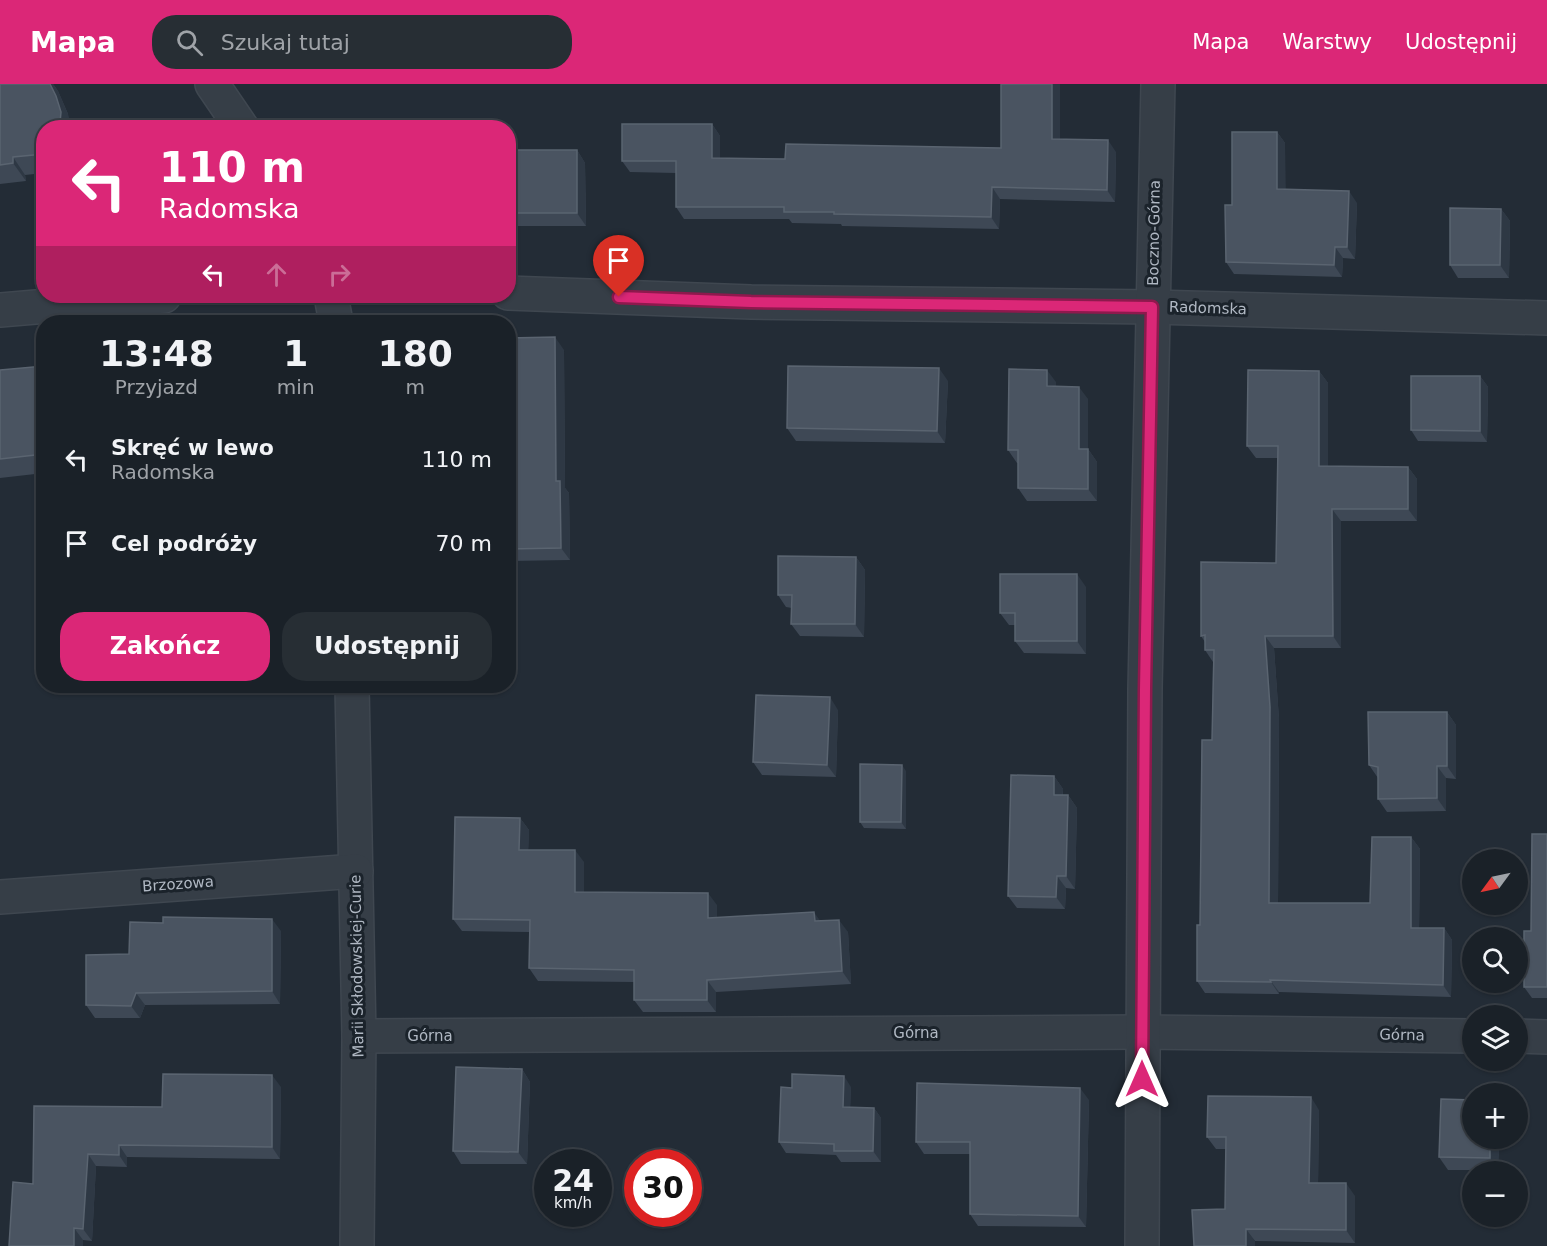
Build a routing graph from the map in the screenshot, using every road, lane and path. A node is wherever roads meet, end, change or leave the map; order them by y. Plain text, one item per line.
1 (212, 84) edge
2 (1158, 84) edge
3 (237, 120) edge
4 (516, 293) edge
5 (82, 303) edge
6 (1152, 307) junction
7 (0, 310) edge
8 (1547, 318) edge
9 (352, 693) edge
10 (356, 871) junction
11 (0, 897) edge
12 (1142, 1032) junction
13 (358, 1036) junction
14 (1462, 1036) edge
15 (1528, 1036) edge
16 (1547, 1037) edge
17 (357, 1246) edge
18 (1142, 1246) edge

1 - 3 street
2 - 6 street, Boczno-Górna
4 - 6 street, Radomska
5 - 7 street
6 - 8 street, Radomska
6 - 12 street, Boczno-Górna
9 - 10 street, Marii Skłodowskiej-Curie
10 - 11 street, Brzozowa
10 - 13 street, Marii Skłodowskiej-Curie
12 - 13 street, Górna
12 - 14 street, Górna
12 - 18 street, Boczno-Górna
13 - 17 street, Marii Skłodowskiej-Curie
15 - 16 street

